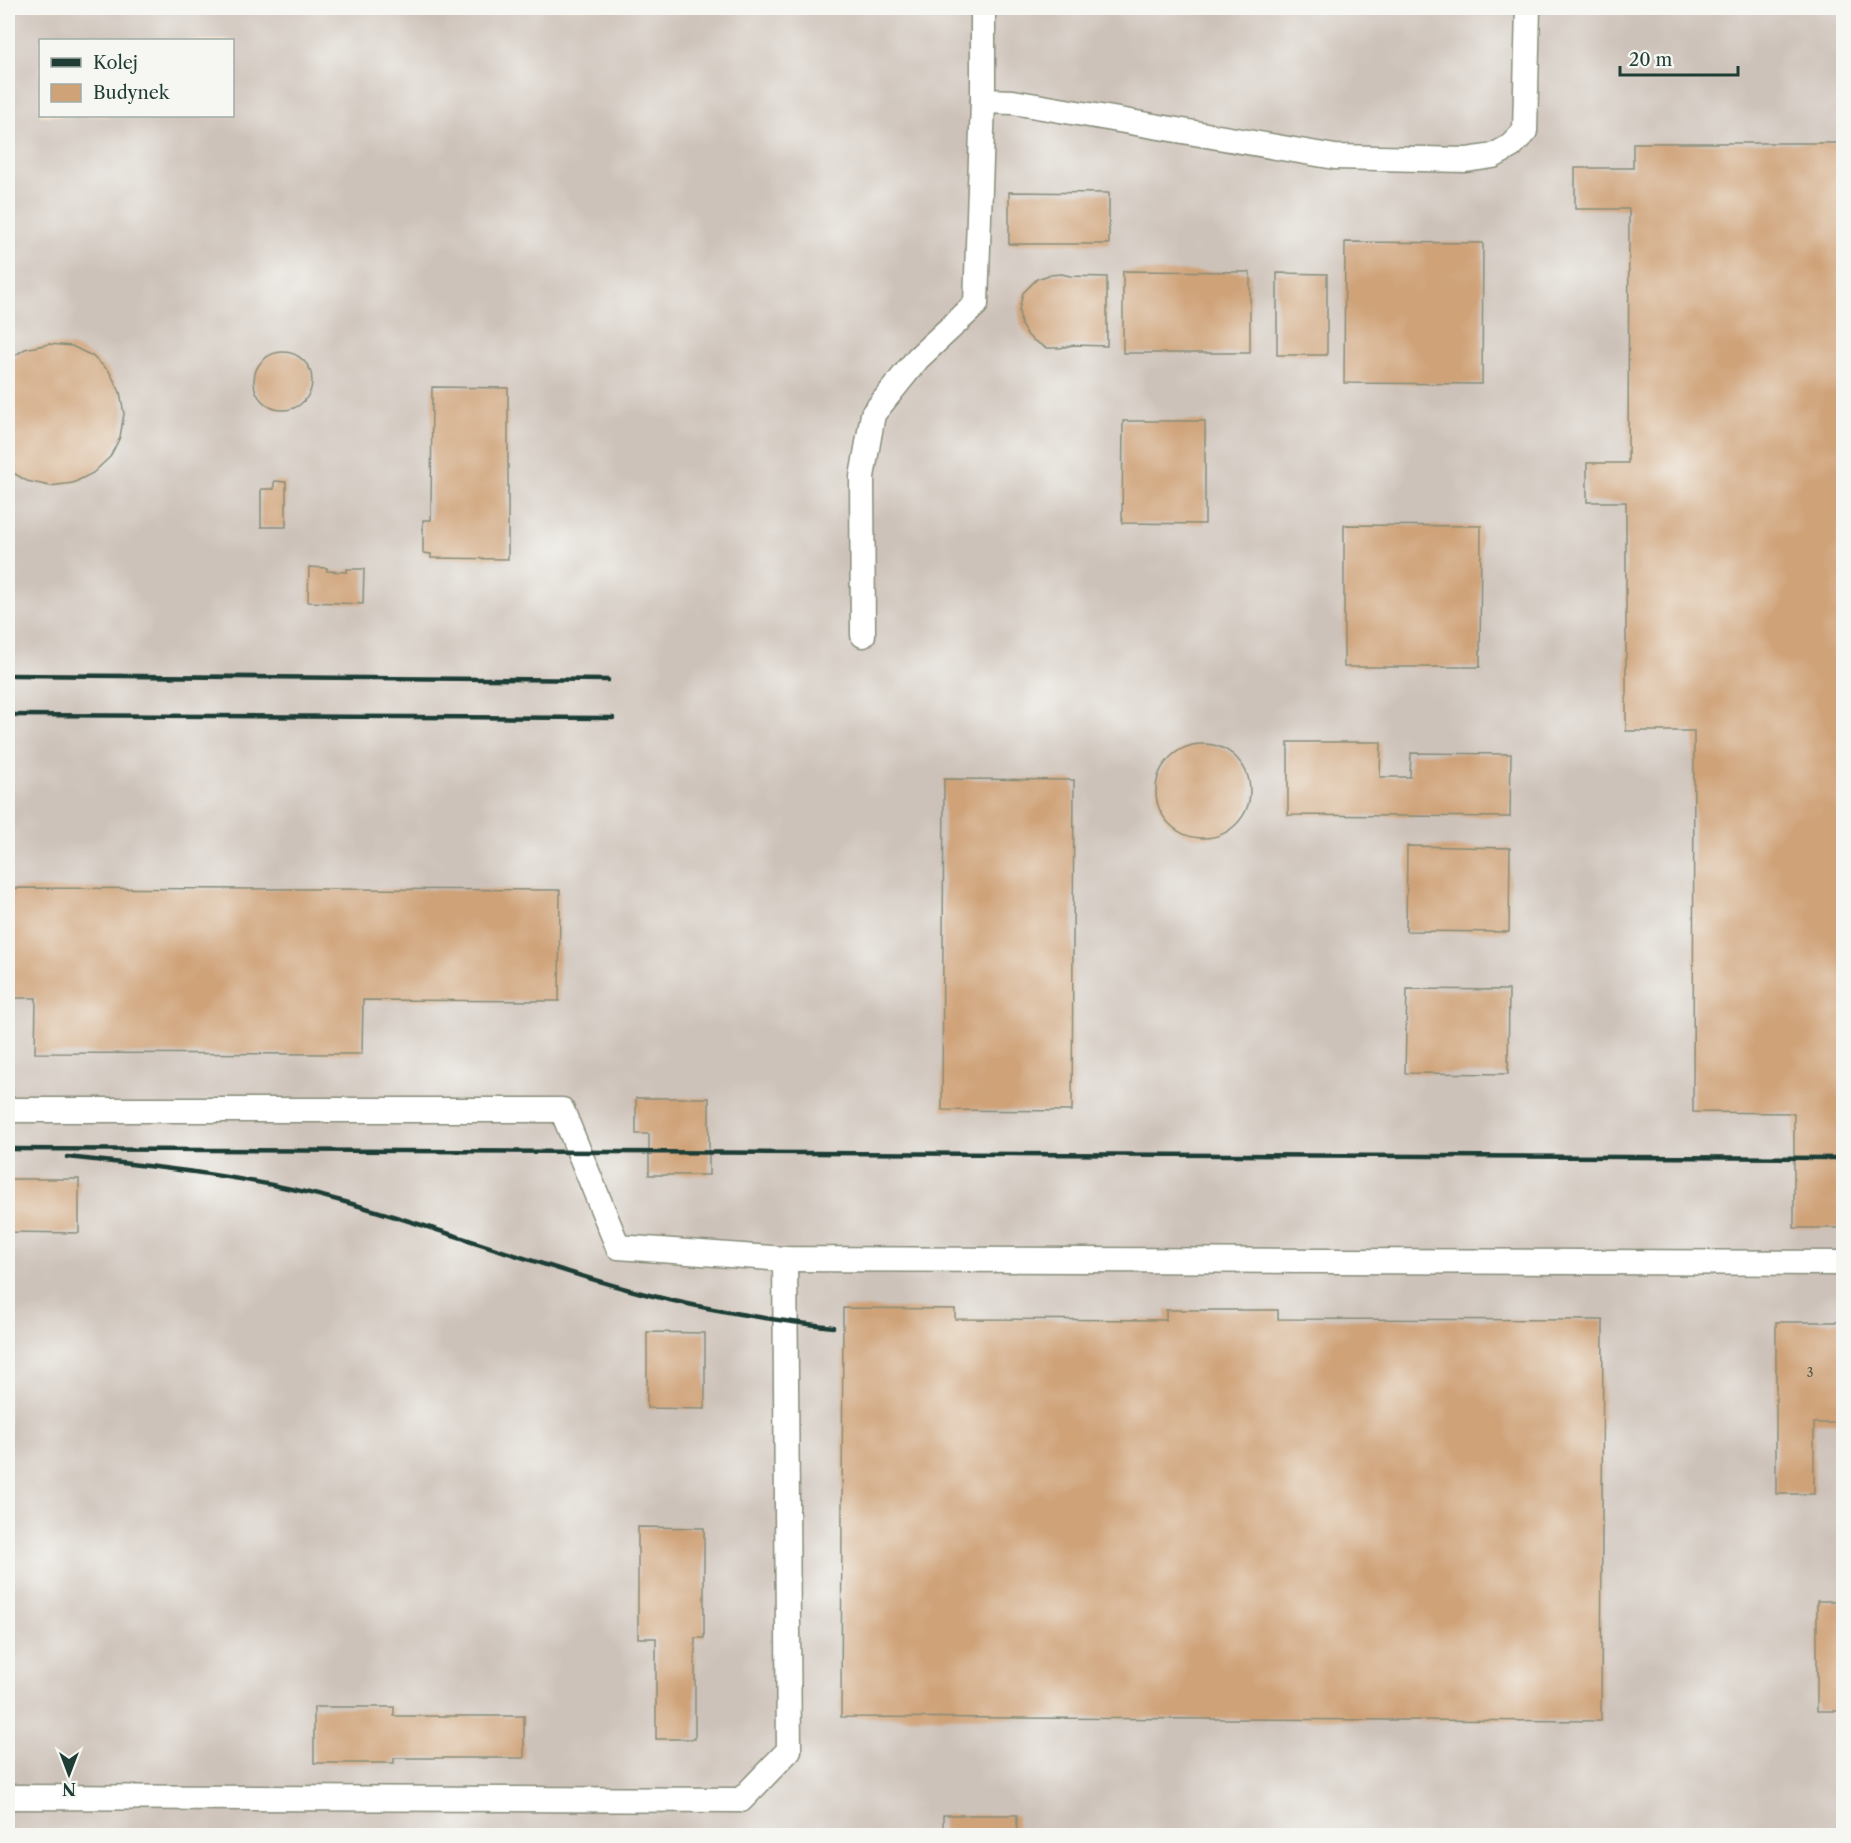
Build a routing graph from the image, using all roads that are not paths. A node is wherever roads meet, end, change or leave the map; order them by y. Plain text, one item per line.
1 (984, 8) edge
2 (1528, 8) edge
3 (983, 101) junction
4 (862, 635) dead end
5 (8, 1110) edge
6 (785, 1259) junction
7 (1844, 1263) edge
8 (8, 1797) edge

1 - 3 lane
2 - 3 lane
3 - 4 lane
5 - 6 lane
6 - 7 lane
6 - 8 lane

